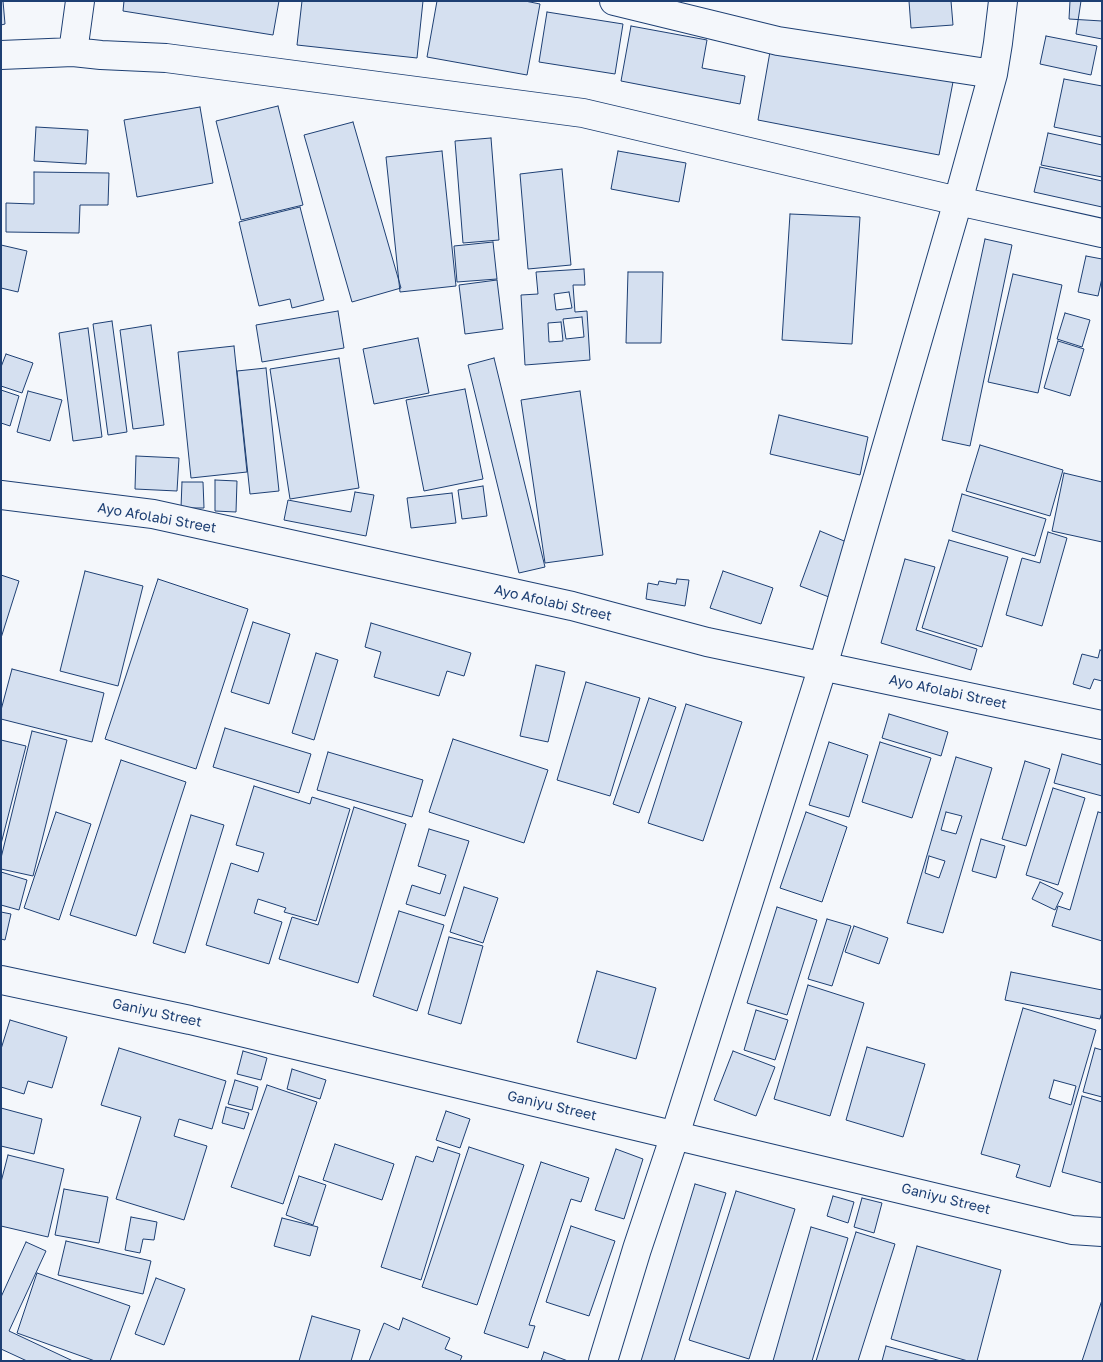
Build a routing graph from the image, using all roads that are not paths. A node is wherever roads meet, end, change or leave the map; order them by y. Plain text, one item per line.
1 (80, 1) edge
2 (614, 1) edge
3 (1002, 1) edge
4 (74, 52) junction
5 (1, 55) edge
6 (993, 74) junction
7 (958, 201) junction
8 (1102, 233) edge
9 (1, 495) edge
10 (823, 666) junction
11 (1102, 725) edge
12 (1, 980) edge
13 (675, 1135) junction
14 (1102, 1232) edge
15 (603, 1361) edge

1 - 4 street
2 - 6 street
3 - 6 street
4 - 5 street
4 - 7 street
6 - 7 street
7 - 8 street
7 - 10 street
9 - 10 street, Ayo Afolabi Street
10 - 11 street, Ayo Afolabi Street
10 - 13 street
12 - 13 street, Ganiyu Street
13 - 14 street, Ganiyu Street
13 - 15 street

